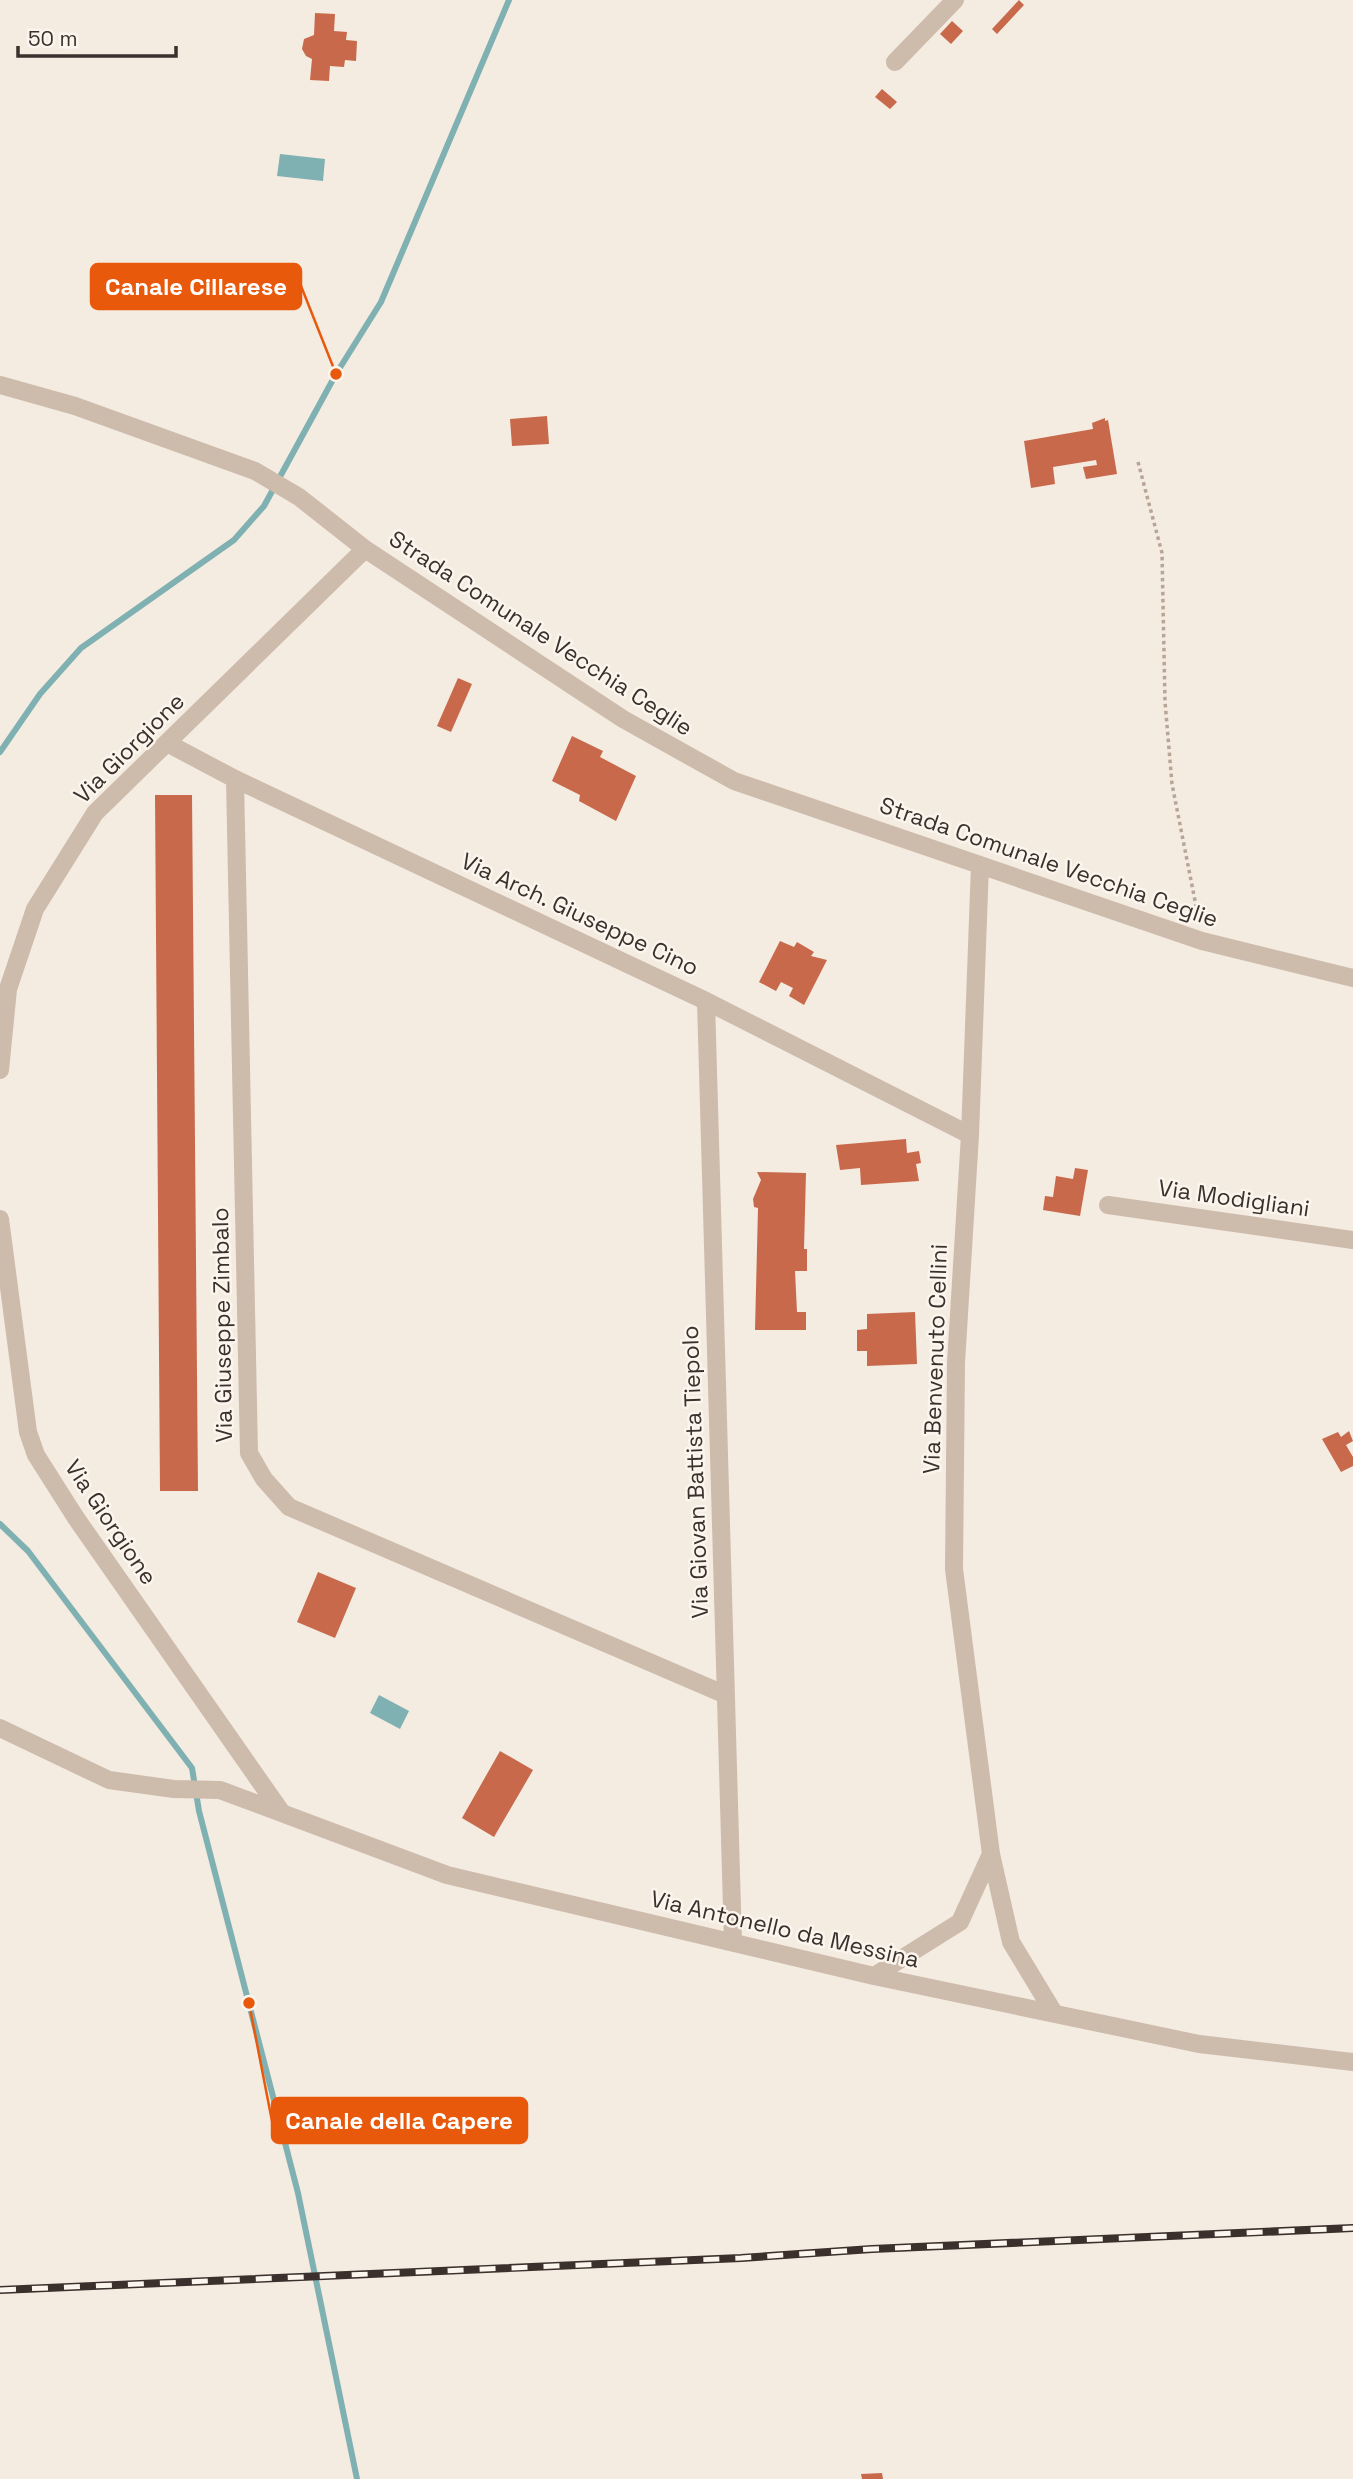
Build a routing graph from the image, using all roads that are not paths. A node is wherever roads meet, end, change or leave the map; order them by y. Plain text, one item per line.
1 (955, 0) edge
2 (895, 62) dead end
3 (0, 385) edge
4 (365, 549) junction
5 (167, 743) junction
6 (234, 779) junction
7 (980, 865) junction
8 (1353, 978) edge
9 (705, 1000) junction
10 (0, 1070) edge
11 (970, 1135) junction
12 (1108, 1205) dead end
13 (0, 1219) edge
14 (1353, 1240) edge
15 (726, 1695) junction
16 (0, 1728) edge
17 (282, 1813) junction
18 (991, 1854) junction
19 (733, 1943) junction
20 (874, 1976) junction
21 (1054, 2013) junction
22 (1353, 2062) edge

1 - 2 street
3 - 4 street, Strada Comunale Vecchia Ceglie
4 - 5 street, Via Giorgione
4 - 7 street, Strada Comunale Vecchia Ceglie
5 - 6 street, Via Arch. Giuseppe Cino
5 - 10 street, Via Giorgione
6 - 9 street, Via Arch. Giuseppe Cino
6 - 15 street, Via Giuseppe Zimbalo
7 - 8 street, Strada Comunale Vecchia Ceglie
7 - 11 street, Via Benvenuto Cellini
9 - 11 street, Via Arch. Giuseppe Cino
9 - 15 street, Via Giovan Battista Tiepolo
11 - 18 street, Via Benvenuto Cellini
12 - 14 street, Via Modigliani
13 - 17 street, Via Giorgione
15 - 19 street, Via Giovan Battista Tiepolo
16 - 17 street, Via Antonello da Messina
17 - 19 street, Via Antonello da Messina
18 - 20 street
18 - 21 street, Via Benvenuto Cellini
19 - 20 street, Via Antonello da Messina
20 - 21 street, Via Antonello da Messina
21 - 22 street, Via Antonello da Messina

